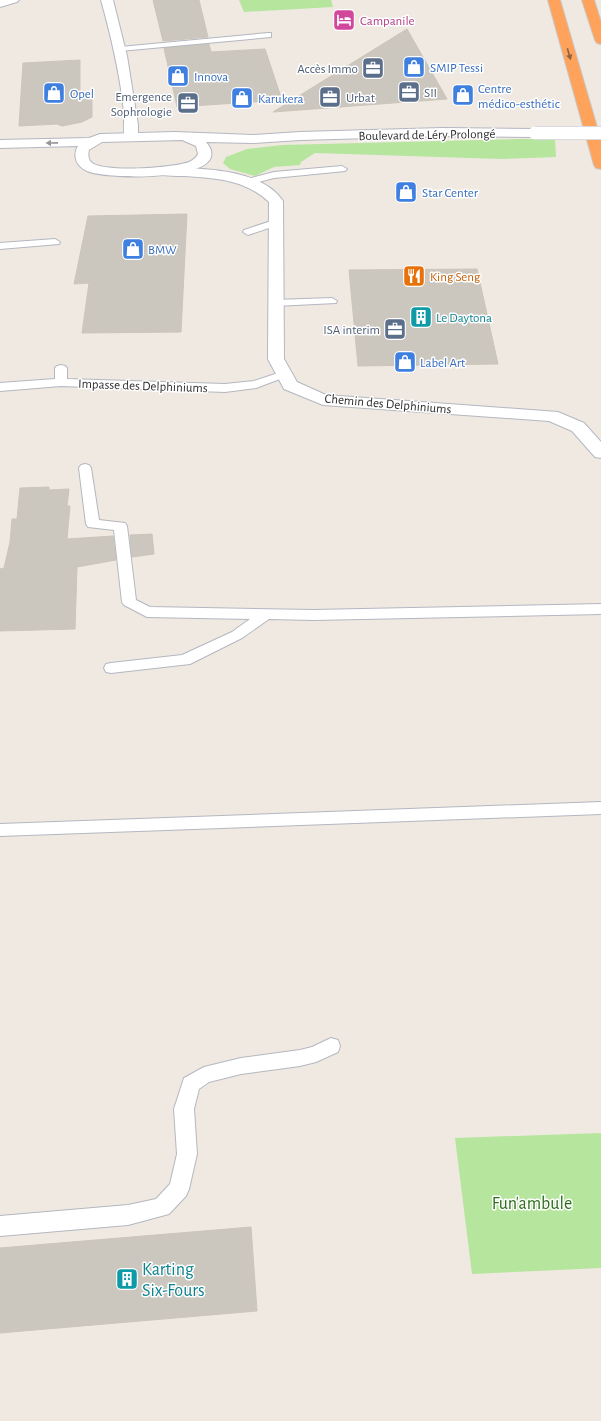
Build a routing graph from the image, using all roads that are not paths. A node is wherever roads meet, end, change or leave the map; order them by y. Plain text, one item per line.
1 (13, 0) edge
2 (107, 0) edge
3 (546, 0) edge
4 (554, 0) edge
5 (588, 0) edge
6 (0, 4) edge
7 (559, 17) junction
8 (268, 35) dead end
9 (601, 40) edge
10 (120, 49) junction
11 (601, 133) edge
12 (131, 136) junction
13 (191, 137) junction
14 (254, 139) junction
15 (91, 142) junction
16 (0, 144) edge
17 (0, 151) edge
18 (203, 158) junction
19 (84, 162) junction
20 (601, 165) edge
21 (342, 169) dead end
22 (162, 171) junction
23 (223, 176) junction
24 (247, 182) junction
25 (277, 222) junction
26 (248, 232) dead end
27 (55, 242) dead end
28 (0, 246) edge
29 (332, 301) dead end
30 (275, 303) junction
31 (61, 368) dead end
32 (284, 374) junction
33 (61, 382) junction
34 (0, 387) edge
35 (601, 454) edge
36 (85, 468) dead end
37 (601, 609) edge
38 (266, 614) junction
39 (111, 668) dead end
40 (601, 808) edge
41 (0, 830) edge
42 (331, 1046) dead end
43 (0, 1226) edge

1 - 6 street
2 - 10 street
3 - 7 highway
4 - 7 highway
5 - 9 highway
7 -> 20 highway
8 - 10 lane
10 - 12 street
11 - 14 street, Boulevard de Léry Prolongé, bridge
12 - 13 street, Boulevard de Léry Prolongé
12 - 15 street, Boulevard de Léry Prolongé
13 - 14 street, Boulevard de Léry Prolongé
13 - 18 street
14 - 18 street, Boulevard de Léry Prolongé
15 -> 16 street, Boulevard de Léry Prolongé
15 - 19 street
17 - 19 street
18 - 22 street, Boulevard de Léry Prolongé
18 - 23 street, Chemin des Delphiniums
19 - 22 street
21 - 24 lane
22 - 23 street, Chemin des Delphiniums
23 - 24 street, Chemin des Delphiniums
24 - 25 street, Chemin des Delphiniums
25 - 26 lane
25 - 30 street, Chemin des Delphiniums
27 - 28 lane
29 - 30 lane
30 - 32 street, Chemin des Delphiniums
31 - 33 lane
32 - 33 lane, Impasse des Delphiniums
32 - 35 street, Chemin des Delphiniums
33 - 34 lane, Impasse des Delphiniums
36 - 38 lane
37 - 38 lane
38 - 39 lane
40 - 41 lane
42 - 43 lane

